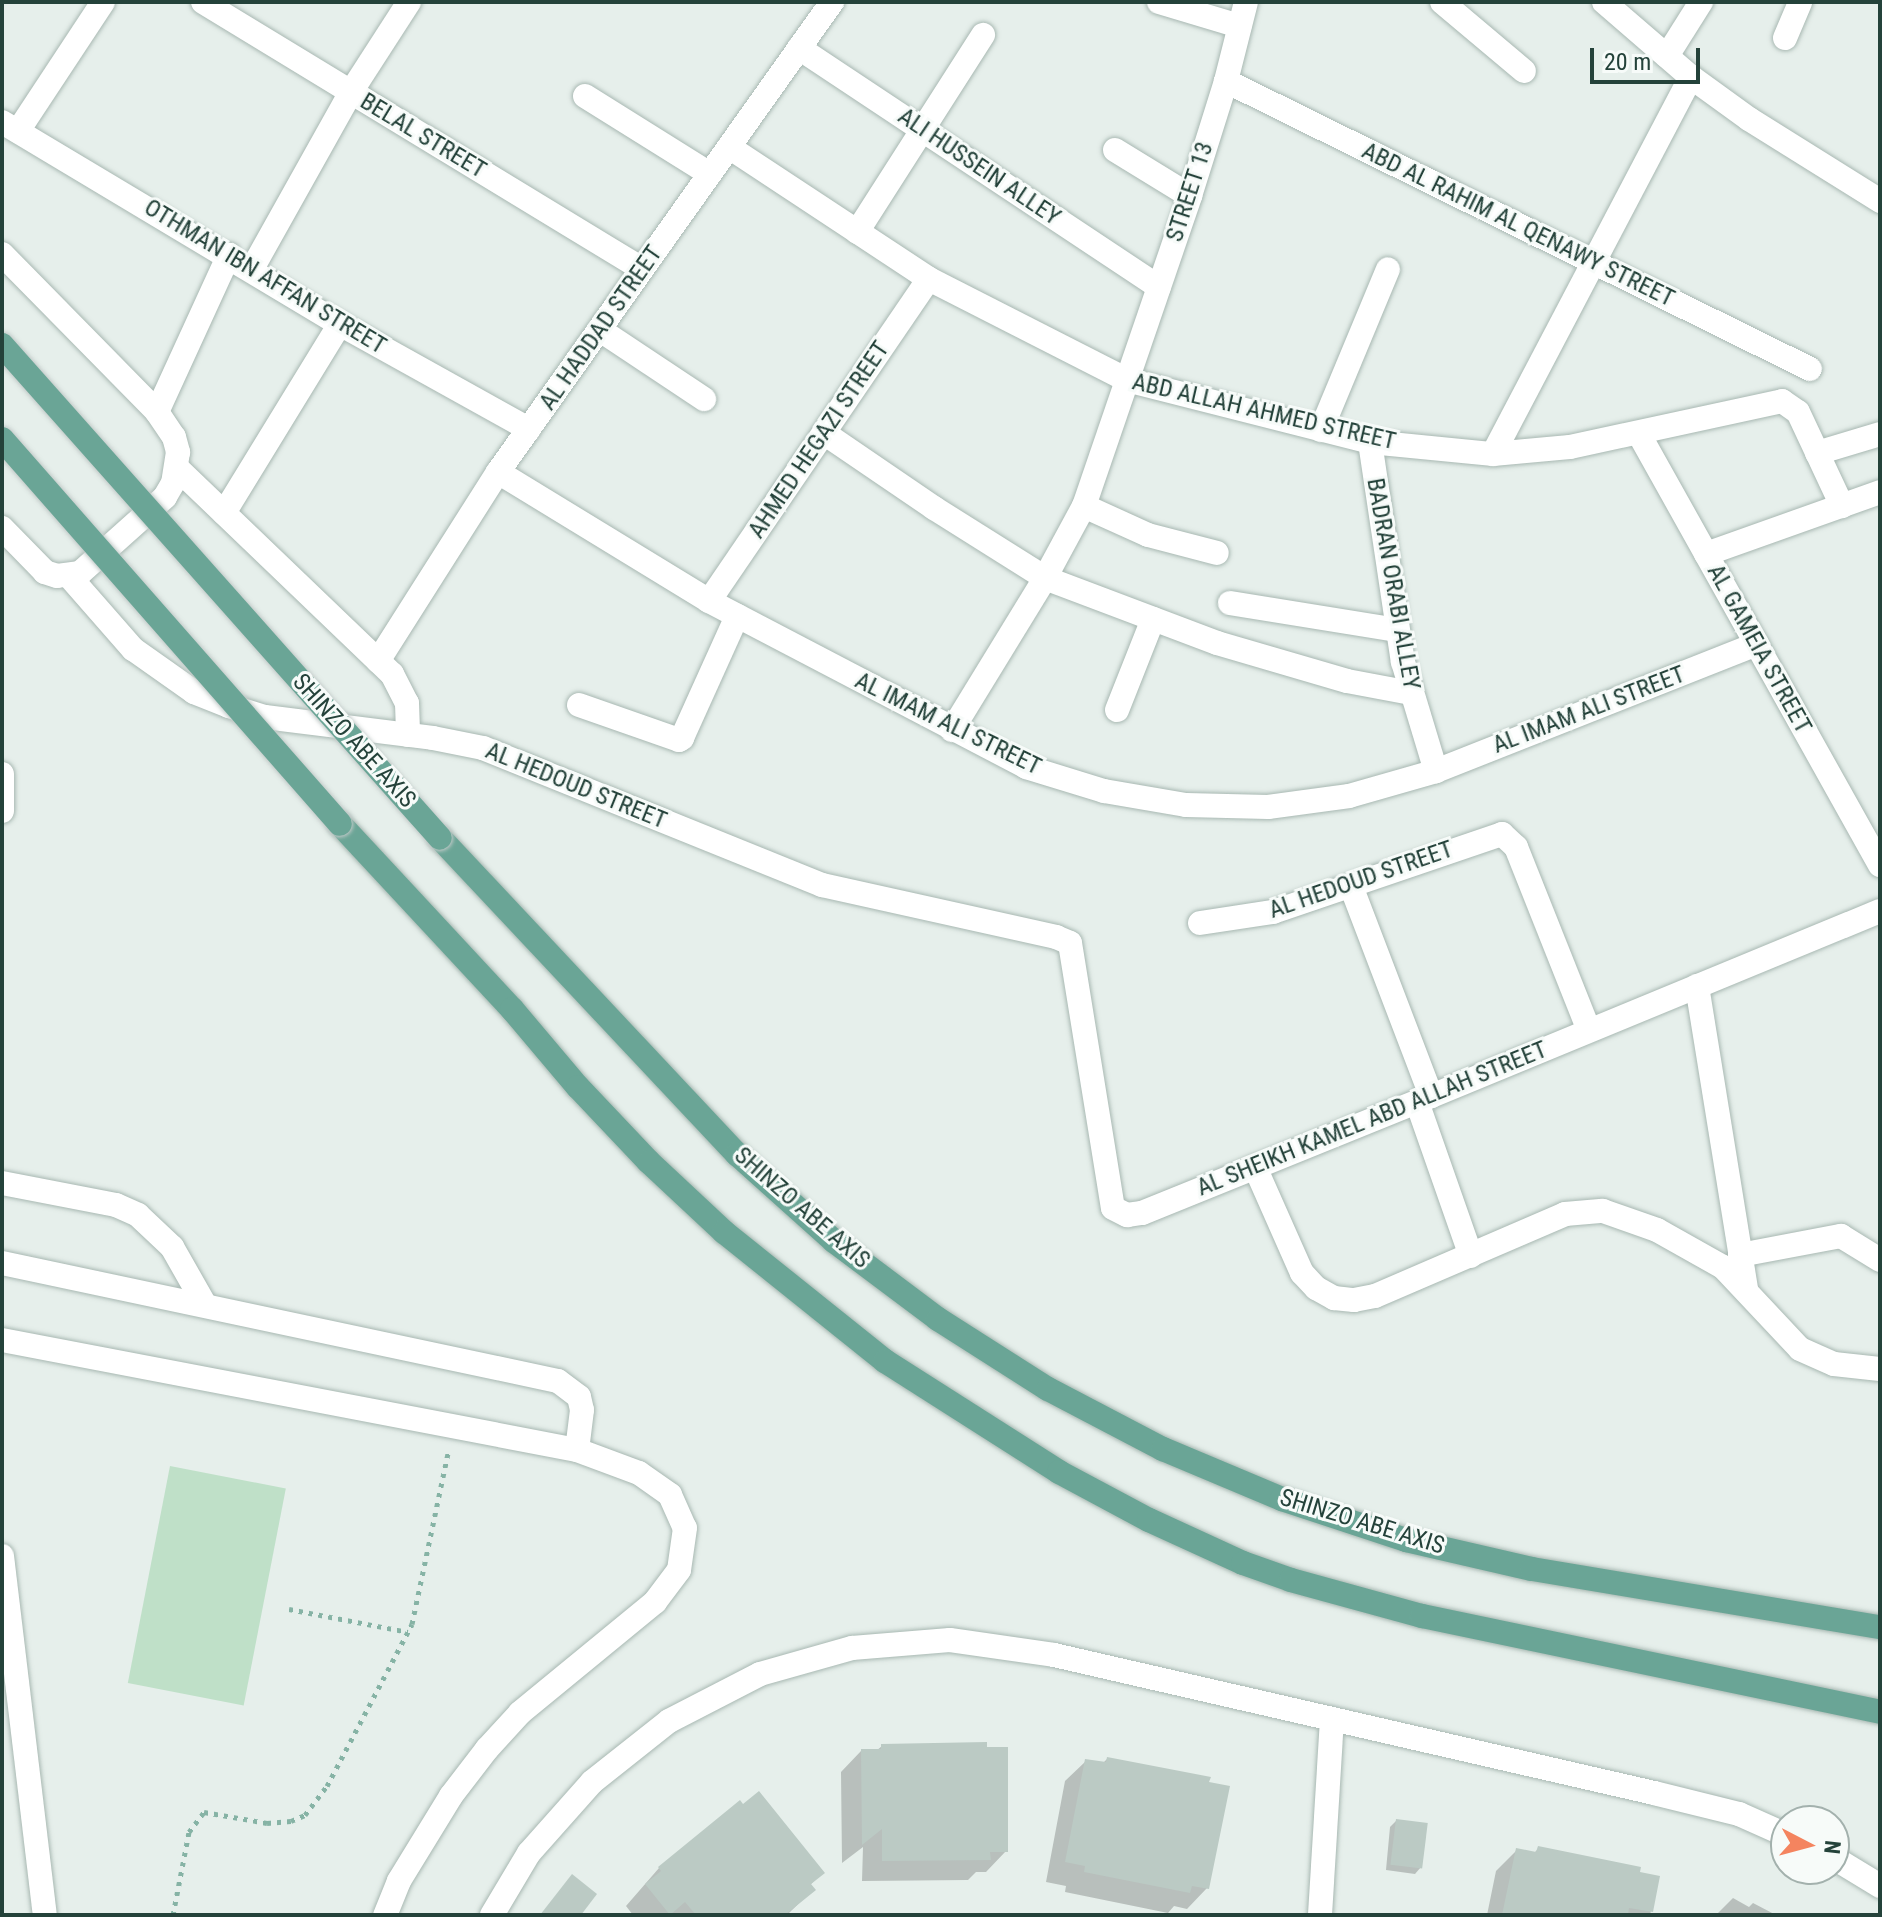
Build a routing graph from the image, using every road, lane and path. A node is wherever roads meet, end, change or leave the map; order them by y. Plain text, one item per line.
1 (103, 2) edge
2 (203, 2) edge
3 (409, 2) edge
4 (832, 2) edge
5 (1159, 2) edge
6 (1246, 2) edge
7 (1442, 2) edge
8 (1604, 2) edge
9 (1701, 2) edge
10 (1800, 2) edge
11 (1239, 26) junction
12 (983, 35) dead end
13 (1785, 38) dead end
14 (799, 48) junction
15 (1667, 56) junction
16 (1524, 71) dead end
17 (1691, 77) junction
18 (1226, 81) junction
19 (351, 92) junction
20 (585, 96) dead end
21 (10, 127) edge
22 (923, 128) junction
23 (729, 147) junction
24 (1115, 150) dead end
25 (710, 174) junction
26 (1190, 196) junction
27 (1880, 201) edge
28 (857, 232) junction
29 (2, 254) edge
30 (229, 255) junction
31 (1594, 262) junction
32 (252, 269) junction
33 (642, 269) junction
34 (1388, 269) dead end
35 (929, 279) junction
36 (1159, 287) junction
37 (340, 324) junction
38 (600, 330) junction
39 (2, 345) edge
40 (1810, 369) dead end
41 (1127, 380) junction
42 (704, 399) dead end
43 (157, 412) junction
44 (529, 429) junction
45 (1321, 430) junction
46 (824, 433) junction
47 (1639, 434) junction
48 (1880, 434) edge
49 (2, 439) edge
50 (1370, 442) junction
51 (1817, 453) junction
52 (1493, 454) junction
53 (177, 468) junction
54 (498, 472) junction
55 (1880, 492) edge
56 (1084, 506) junction
57 (1842, 506) junction
58 (224, 513) junction
59 (2, 528) edge
60 (1217, 553) dead end
61 (1706, 554) junction
62 (69, 576) junction
63 (1045, 578) junction
64 (709, 601) junction
65 (1230, 603) dead end
66 (737, 616) junction
67 (1153, 619) junction
68 (1397, 630) junction
69 (1757, 644) junction
70 (378, 661) junction
71 (1411, 693) junction
72 (579, 705) dead end
73 (1117, 710) dead end
74 (952, 730) junction
75 (408, 735) junction
76 (1436, 771) junction
77 (2, 774) edge
78 (2, 811) edge
79 (1880, 865) edge
80 (1351, 886) junction
81 (1880, 911) edge
82 (1200, 923) dead end
83 (1070, 943) joint
84 (1697, 986) junction
85 (1589, 1030) junction
86 (1424, 1099) junction
87 (1255, 1167) junction
88 (2, 1183) edge
89 (1740, 1255) junction
90 (1471, 1256) junction
91 (1880, 1260) edge
92 (2, 1263) edge
93 (1746, 1290) junction
94 (205, 1305) junction
95 (2, 1340) edge
96 (1880, 1369) edge
97 (453, 1429) junction
98 (577, 1450) junction
99 (2, 1556) edge
100 (289, 1609) dead end
101 (1880, 1627) edge
102 (408, 1632) junction
103 (1880, 1712) edge
104 (1332, 1719) junction
105 (1770, 1828) edge
106 (1850, 1868) edge
107 (1880, 1886) edge
108 (45, 1915) edge
109 (173, 1915) edge
110 (385, 1915) edge
111 (492, 1915) edge
112 (1320, 1915) edge

1 - 21 street
2 - 19 street, BELAL STREET
3 - 19 street
4 - 14 street, AL HADDAD STREET
5 - 11 street
6 - 11 street, STREET 13
7 - 16 street
8 - 15 street
9 - 15 street
10 - 13 street
11 - 18 street, STREET 13
12 - 22 street
14 - 22 street, ALI HUSSEIN ALLEY
14 - 23 street, AL HADDAD STREET
15 - 17 street
17 - 27 street
17 - 31 street
18 - 26 street, STREET 13
18 - 31 street, ABD AL RAHIM AL QENAWY STREET
19 - 32 street
19 - 33 street, BELAL STREET
20 - 25 street
21 - 30 street, OTHMAN IBN AFFAN STREET
22 - 28 street
22 - 36 street, ALI HUSSEIN ALLEY
23 - 25 street, AL HADDAD STREET
23 - 28 street, ABD ALLAH AHMED STREET
24 - 26 street
25 - 33 street, AL HADDAD STREET
26 - 36 street, STREET 13
28 - 35 street, ABD ALLAH AHMED STREET
29 - 43 street
30 - 32 street, OTHMAN IBN AFFAN STREET
30 - 43 street
31 - 40 street, ABD AL RAHIM AL QENAWY STREET
31 - 52 street
32 - 37 street, OTHMAN IBN AFFAN STREET
33 - 38 street, AL HADDAD STREET
34 - 45 street
35 - 41 street, ABD ALLAH AHMED STREET
35 - 46 street, AHMED HEGAZI STREET
36 - 41 street, STREET 13
37 - 44 street, OTHMAN IBN AFFAN STREET
37 - 58 street
38 - 42 street
38 - 44 street, AL HADDAD STREET
39 - 101 main road, SHINZO ABE AXIS, bridge
41 - 45 street, ABD ALLAH AHMED STREET
41 - 56 street, STREET 13
43 - 53 street
44 - 54 street, AL HADDAD STREET
45 - 50 street, ABD ALLAH AHMED STREET
46 - 63 street
46 - 64 street, AHMED HEGAZI STREET
47 - 51 street, ABD ALLAH AHMED STREET
47 - 52 street, ABD ALLAH AHMED STREET
47 - 61 street, AL GAMEIA STREET
48 - 51 street
49 - 103 main road, bridge
50 - 52 street, ABD ALLAH AHMED STREET
50 - 68 street, BADRAN ORABI ALLEY
51 - 57 street, ABD ALLAH AHMED STREET
53 - 58 street
53 - 62 street
54 - 64 street, AL IMAM ALI STREET
54 - 70 street, AL HADDAD STREET
55 - 57 street
56 - 60 street
56 - 63 street, STREET 13
57 - 61 street
58 - 70 street
59 - 62 street
61 - 69 street, AL GAMEIA STREET
62 - 75 street, AL HEDOUD STREET
63 - 67 street
63 - 74 street, STREET 13
64 - 66 street, AL IMAM ALI STREET
65 - 68 street
66 - 72 street
66 - 74 street, AL IMAM ALI STREET
67 - 71 street
67 - 73 street
68 - 71 street, BADRAN ORABI ALLEY
69 - 76 street, AL IMAM ALI STREET
69 - 79 street, AL GAMEIA STREET
70 - 75 street
71 - 76 street, BADRAN ORABI ALLEY
74 - 76 street, AL IMAM ALI STREET
75 - 83 street, AL HEDOUD STREET
77 - 78 street
80 - 82 street, AL HEDOUD STREET
80 - 85 street, AL HEDOUD STREET
80 - 86 street
81 - 84 street, AL SHEIKH KAMEL ABD ALLAH STREET
83 - 87 street, AL SHEIKH KAMEL ABD ALLAH STREET
84 - 85 street, AL SHEIKH KAMEL ABD ALLAH STREET
84 - 89 street
85 - 86 street, AL SHEIKH KAMEL ABD ALLAH STREET
86 - 87 street, AL SHEIKH KAMEL ABD ALLAH STREET
86 - 90 street
87 - 90 street
88 - 94 street
89 - 91 street
89 - 93 street
90 - 93 street
92 - 94 street
93 - 96 street
94 - 98 street
95 - 97 street
97 - 98 street
97 - 102 path
98 - 110 street
99 - 108 street
100 - 102 path
102 - 109 path
104 - 105 street
104 - 111 street
104 - 112 street
106 - 107 street

